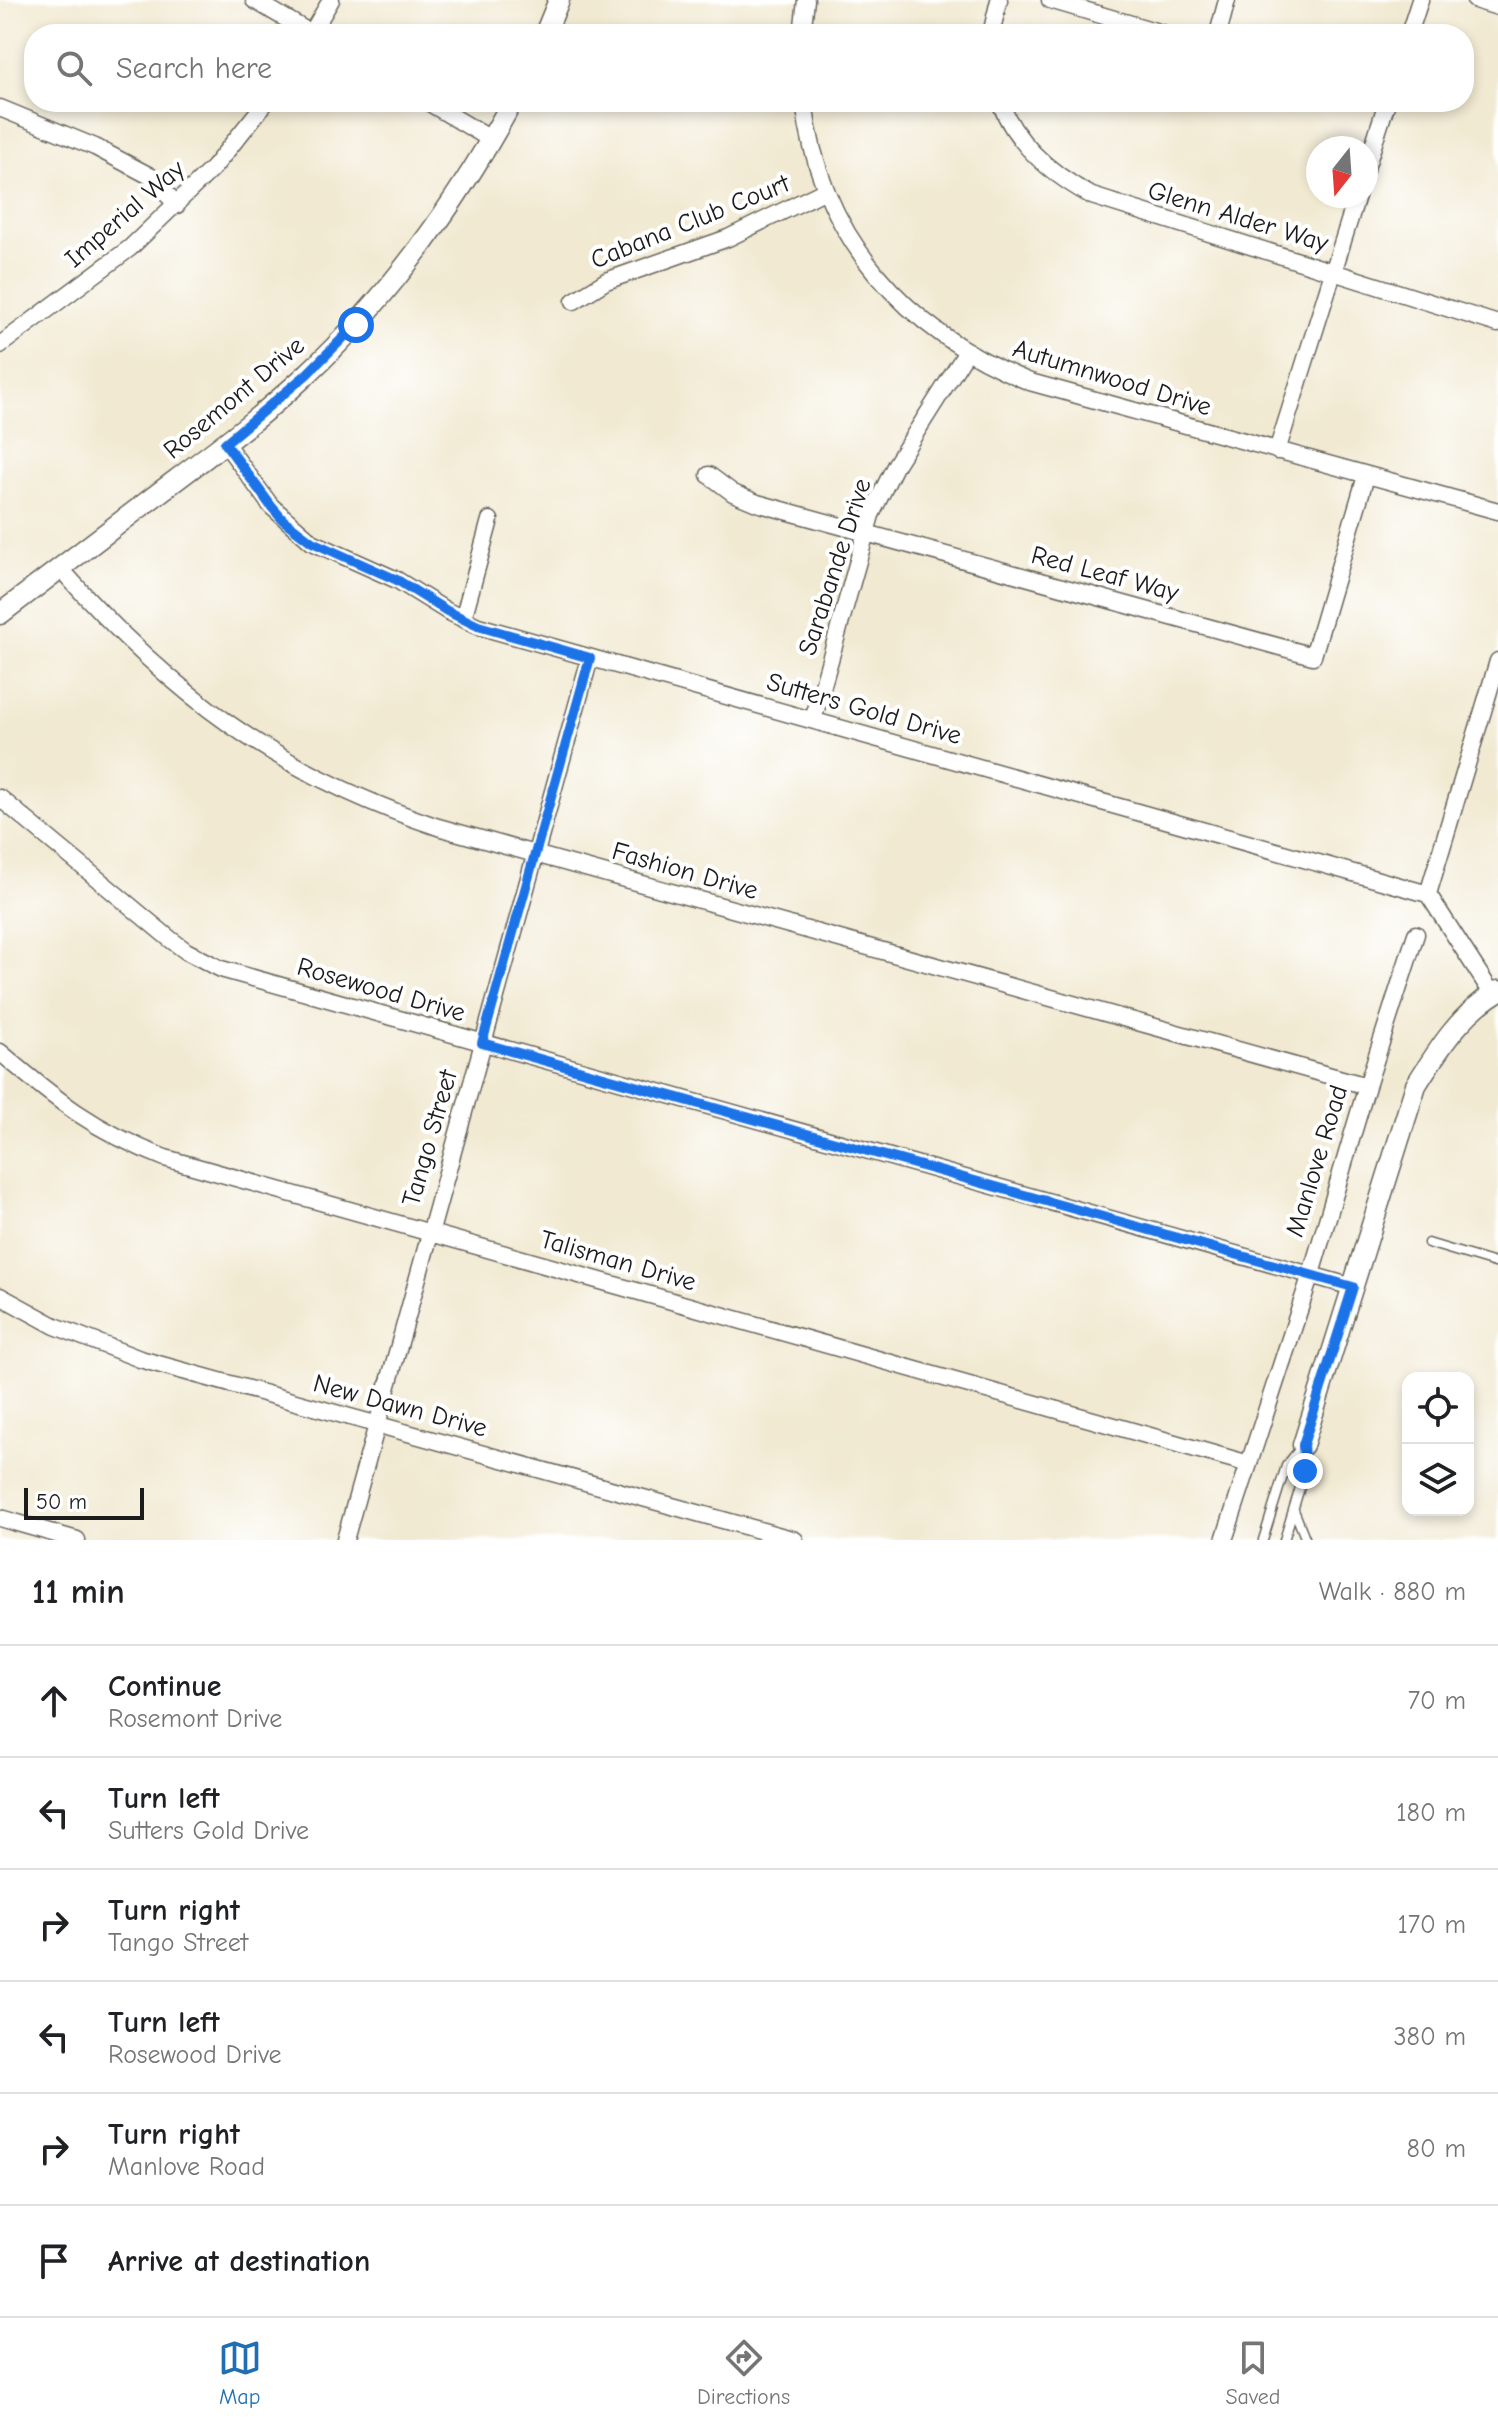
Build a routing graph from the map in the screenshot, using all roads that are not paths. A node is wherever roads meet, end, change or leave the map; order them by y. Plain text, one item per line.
1 (254, 0) edge
2 (331, 0) edge
3 (559, 0) edge
4 (806, 0) edge
5 (999, 0) edge
6 (1050, 0) edge
7 (1227, 0) edge
8 (1420, 0) edge
9 (1475, 0) edge
10 (1498, 7) edge
11 (294, 24) edge
12 (317, 24) edge
13 (549, 24) edge
14 (803, 24) edge
15 (993, 24) edge
16 (1131, 24) edge
17 (1221, 24) edge
18 (1412, 24) edge
19 (0, 108) edge
20 (258, 112) edge
21 (445, 112) edge
22 (507, 112) edge
23 (806, 112) edge
24 (1004, 112) edge
25 (1384, 112) edge
26 (1376, 136) edge
27 (492, 140) junction
28 (826, 190) junction
29 (177, 205) junction
30 (1353, 208) edge
31 (1332, 272) junction
32 (574, 301) dead end
33 (1498, 324) edge
34 (0, 345) edge
35 (966, 353) junction
36 (225, 443) junction
37 (1277, 451) junction
38 (709, 475) dead end
39 (1366, 476) junction
40 (1498, 511) edge
41 (490, 520) dead end
42 (866, 533) junction
43 (60, 568) junction
44 (0, 614) edge
45 (463, 619) junction
46 (590, 658) junction
47 (1498, 661) edge
48 (813, 720) junction
49 (0, 798) edge
50 (535, 854) junction
51 (1428, 894) junction
52 (1416, 934) dead end
53 (1495, 993) edge
54 (482, 1043) junction
55 (0, 1052) edge
56 (1367, 1086) junction
57 (428, 1233) junction
58 (1428, 1243) dead end
59 (1498, 1264) edge
60 (1311, 1274) junction
61 (1353, 1287) junction
62 (0, 1296) edge
63 (376, 1424) junction
64 (1303, 1445) junction
65 (1249, 1464) junction
66 (1294, 1509) junction
67 (0, 1518) edge
68 (77, 1540) edge
69 (345, 1540) edge
70 (795, 1540) edge
71 (1224, 1540) edge
72 (1263, 1540) edge
73 (1284, 1540) edge
74 (1306, 1540) edge

1 - 11 street
2 - 12 street
3 - 13 street
4 - 14 street
5 - 15 street
6 - 16 street
7 - 17 street
8 - 18 street
9 - 10 street
19 - 29 street
20 - 29 street, Imperial Way
21 - 27 street
22 - 27 street, Rosemont Drive
23 - 28 street, Autumnwood Drive
24 - 31 street, Glenn Alder Way
25 - 26 street
27 - 36 street, Rosemont Drive
28 - 32 street, Cabana Club Court
28 - 35 street, Autumnwood Drive
29 - 34 street, Imperial Way
30 - 31 street
31 - 33 street, Glenn Alder Way
31 - 37 street
35 - 37 street, Autumnwood Drive
35 - 42 street, Sarabande Drive
36 - 43 street, Rosemont Drive
36 - 45 street, Sutters Gold Drive
37 - 39 street, Autumnwood Drive
38 - 42 street, Red Leaf Way
39 - 40 street, Autumnwood Drive
39 - 42 street, Red Leaf Way
41 - 45 street
42 - 48 street, Sarabande Drive
43 - 44 street, Rosemont Drive
43 - 50 street, Fashion Drive
45 - 46 street, Sutters Gold Drive
46 - 48 street, Sutters Gold Drive
46 - 50 street, Tango Street
47 - 51 street
48 - 51 street, Sutters Gold Drive
49 - 54 street, Rosewood Drive
50 - 54 street, Tango Street
50 - 56 street, Fashion Drive
51 - 53 street
52 - 56 street, Manlove Road
53 - 61 street
54 - 57 street, Tango Street
54 - 60 street, Rosewood Drive
55 - 57 street, Talisman Drive
56 - 60 street, Manlove Road
57 - 63 street, Tango Street
57 - 65 street, Talisman Drive
58 - 59 lane
60 - 61 street, Rosewood Drive
60 - 65 street, Manlove Road
61 - 64 street
62 - 63 street, New Dawn Drive
63 - 69 street, Tango Street
63 - 70 street, New Dawn Drive
64 - 66 lane
64 - 72 lane
65 - 71 street, Manlove Road
66 - 73 lane
66 - 74 lane
67 - 68 street

